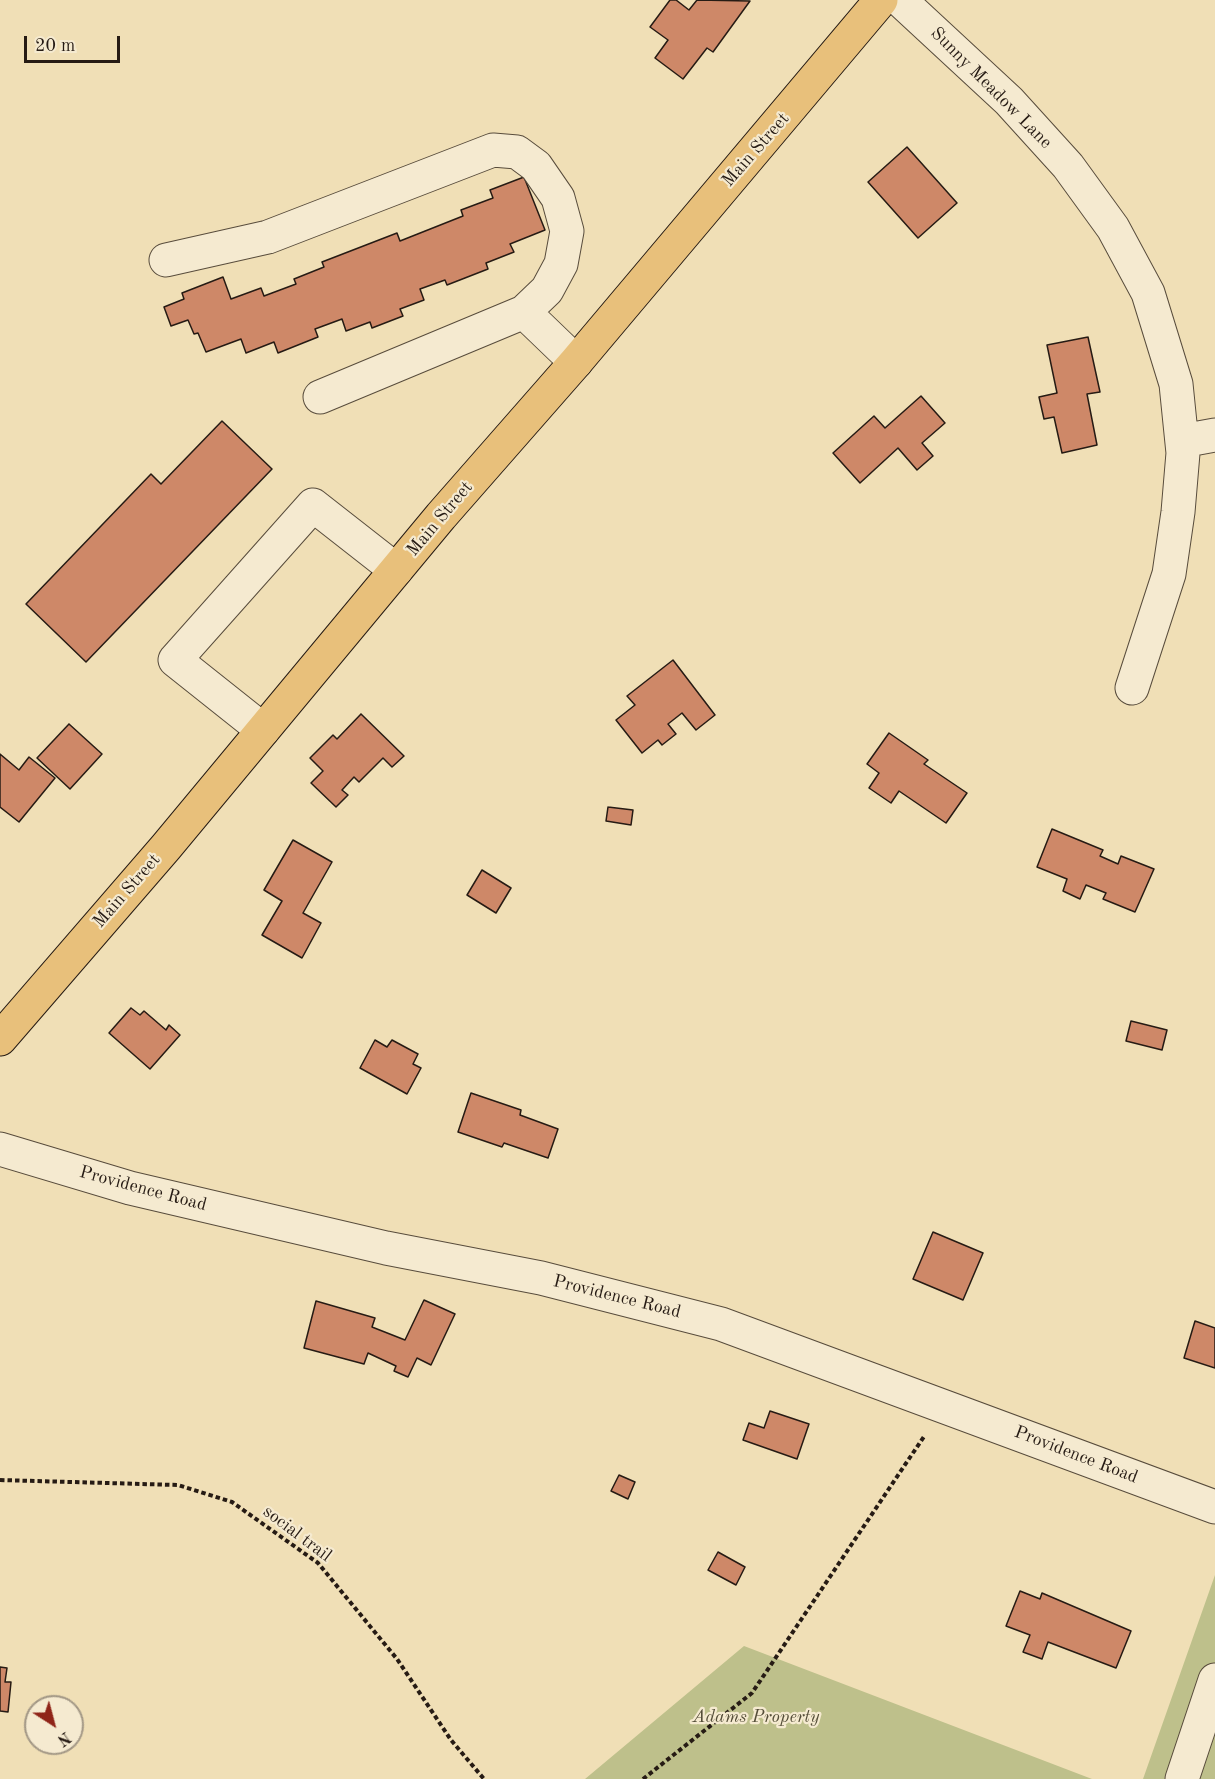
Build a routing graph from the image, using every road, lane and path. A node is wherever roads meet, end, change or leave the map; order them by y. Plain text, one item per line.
1 (880, 0) edge
2 (900, 0) edge
3 (166, 260) dead end
4 (524, 312) junction
5 (576, 362) junction
6 (320, 397) dead end
7 (1215, 435) edge
8 (1182, 441) junction
9 (396, 570) junction
10 (1132, 688) dead end
11 (262, 730) junction
12 (0, 1039) edge
13 (0, 1149) edge
14 (945, 1406) junction
15 (0, 1480) edge
16 (1215, 1507) edge
17 (1215, 1680) edge
18 (484, 1779) edge
19 (643, 1779) edge
20 (1182, 1779) edge

1 - 5 main road, Main Street
2 - 8 street, Sunny Meadow Lane
3 - 4 street
4 - 5 street
4 - 6 street
5 - 9 main road, Main Street
7 - 8 street
8 - 10 street, Sunny Meadow Lane
9 - 11 main road, Main Street
9 - 11 street
11 - 12 main road, Main Street
13 - 14 street, Providence Road
14 - 16 street, Providence Road
14 - 19 path
15 - 18 path, social trail
17 - 20 street

